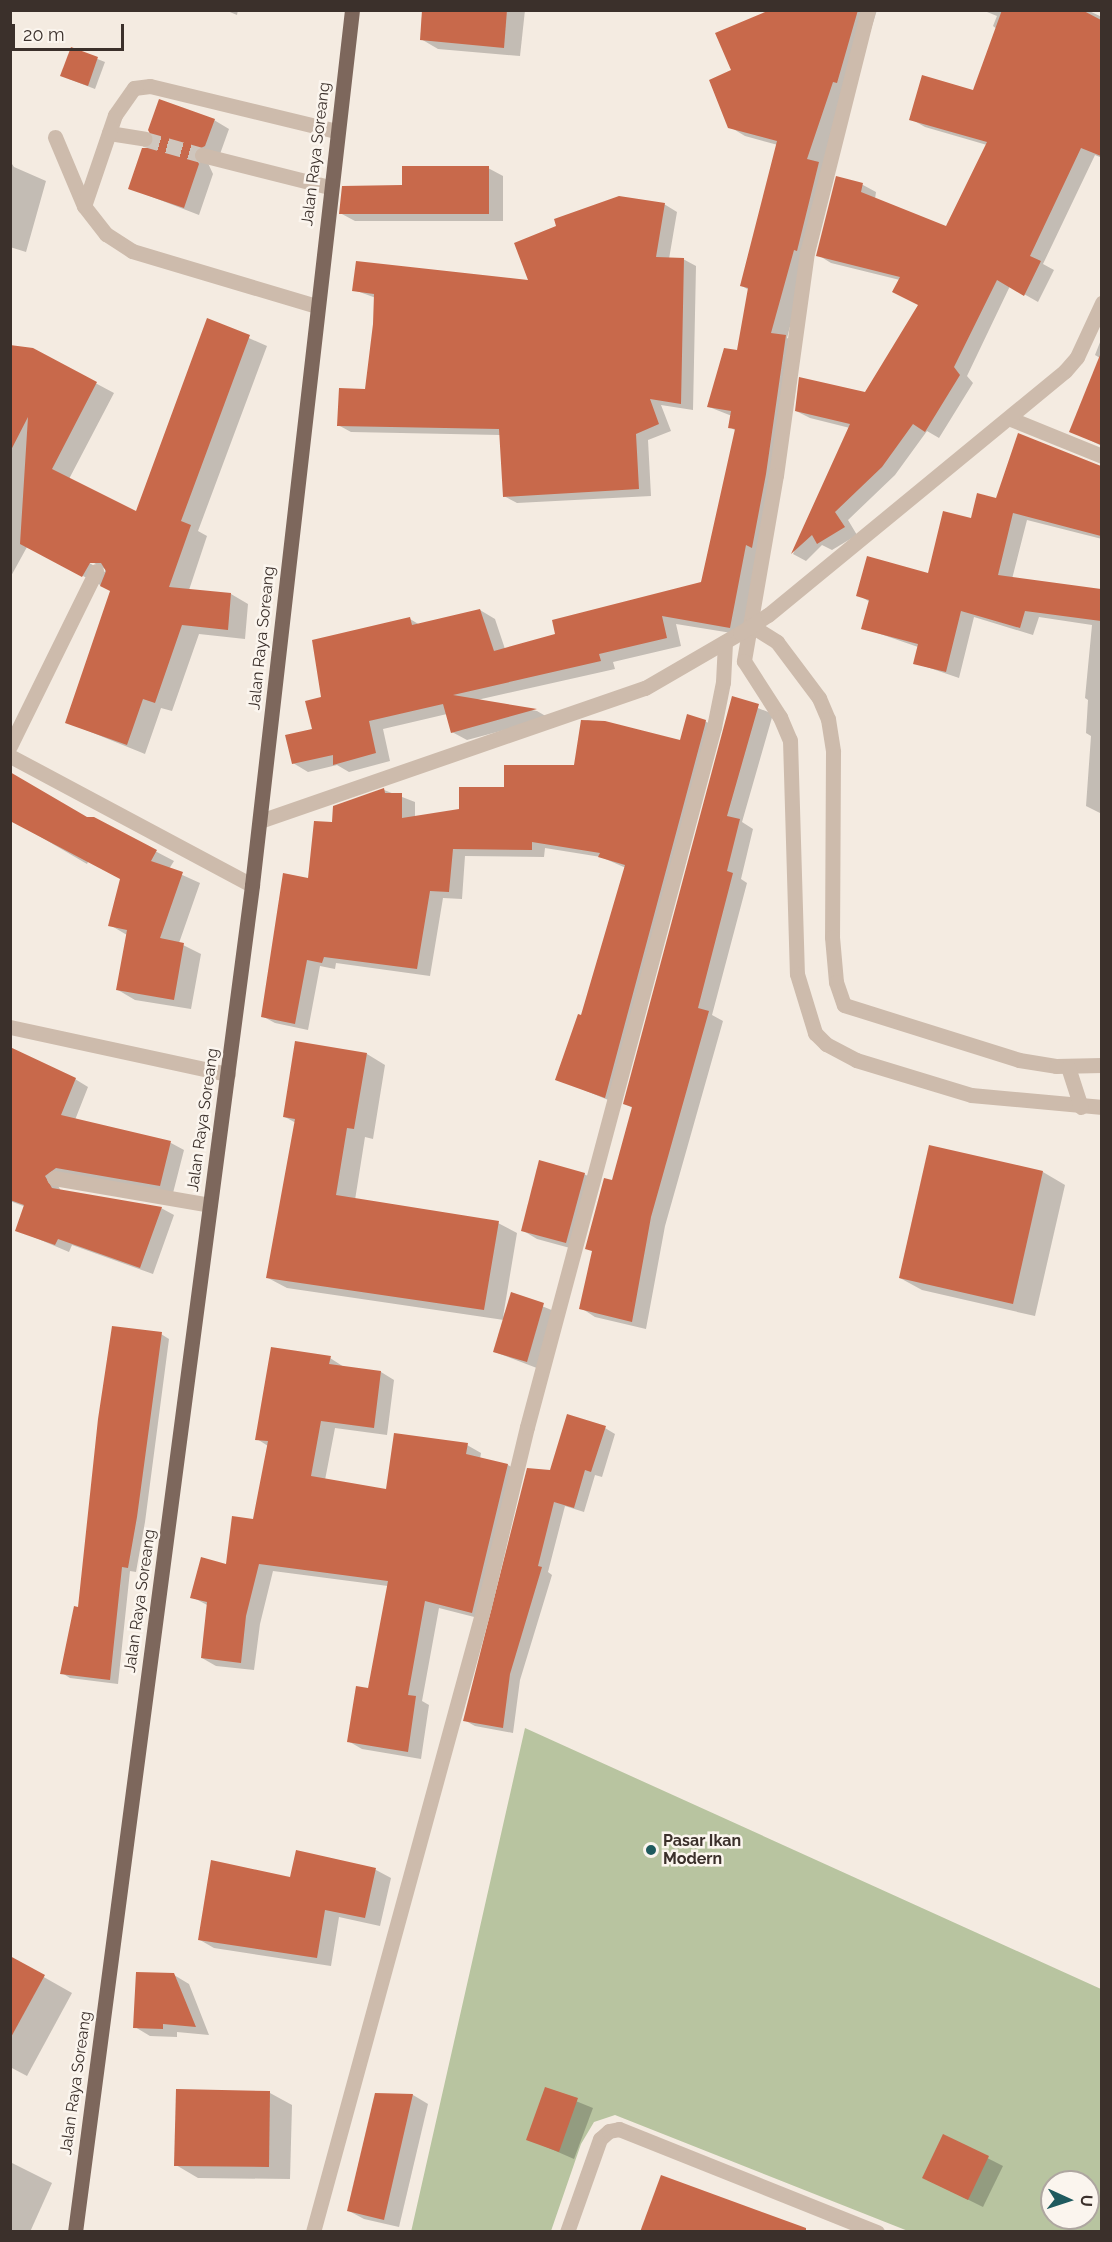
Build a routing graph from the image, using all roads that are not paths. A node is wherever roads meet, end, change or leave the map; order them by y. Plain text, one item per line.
1 (352, 10) edge
2 (868, 10) edge
3 (336, 131) junction
4 (109, 133) junction
5 (55, 137) dead end
6 (145, 139) tunnel mouth
7 (202, 155) tunnel mouth
8 (329, 187) junction
9 (84, 206) junction
10 (1101, 303) edge
11 (316, 306) junction
12 (1011, 419) junction
13 (1101, 456) edge
14 (96, 571) dead end
15 (750, 625) junction
16 (725, 642) junction
17 (10, 746) edge
18 (10, 756) edge
19 (260, 821) junction
20 (252, 885) junction
21 (10, 1027) edge
22 (1101, 1065) edge
23 (1068, 1067) junction
24 (228, 1074) junction
25 (1081, 1107) junction
26 (1101, 1107) edge
27 (54, 1178) dead end
28 (210, 1205) junction
29 (75, 2232) edge
30 (313, 2232) edge
31 (567, 2232) edge
32 (877, 2232) edge

1 - 3 main road, Jalan Raya Soreang
2 - 15 street
3 - 4 street
3 - 8 main road, Jalan Raya Soreang
4 - 6 street
4 - 9 street
5 - 9 street
7 - 8 street
8 - 11 main road, Jalan Raya Soreang
9 - 11 street
10 - 12 street
11 - 19 main road, Jalan Raya Soreang
12 - 13 street
12 - 15 street
14 - 17 street
15 - 16 street
15 - 23 street
15 - 25 street
16 - 19 street
16 - 30 street
18 - 20 street
19 - 20 main road, Jalan Raya Soreang
20 - 24 main road, Jalan Raya Soreang
21 - 24 street
22 - 23 street
23 - 25 street
24 - 28 main road, Jalan Raya Soreang
25 - 26 street
27 - 28 street
28 - 29 main road, Jalan Raya Soreang
31 - 32 street

